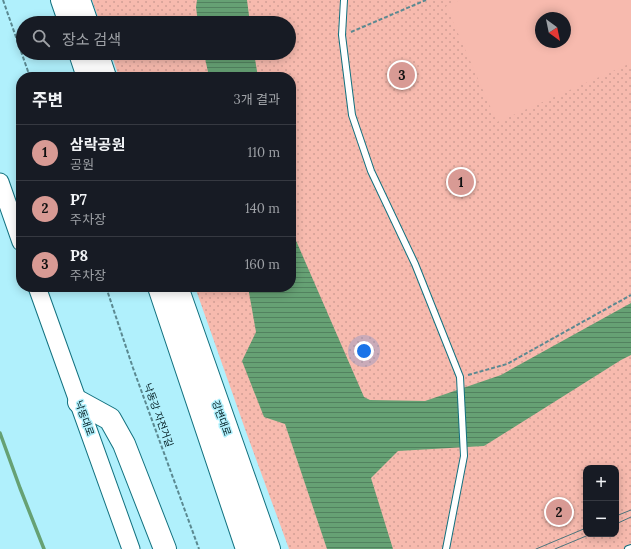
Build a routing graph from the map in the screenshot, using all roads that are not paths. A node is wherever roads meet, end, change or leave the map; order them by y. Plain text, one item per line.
1 (62, 0) edge
2 (79, 0) edge
3 (344, 0) edge
4 (68, 16) edge
5 (85, 16) edge
6 (82, 60) edge
7 (99, 60) edge
8 (86, 72) edge
9 (103, 72) edge
10 (0, 182) edge
11 (16, 228) edge
12 (39, 292) edge
13 (161, 292) edge
14 (178, 292) edge
15 (79, 402) junction
16 (631, 548) edge
17 (131, 549) edge
18 (165, 549) edge
19 (247, 549) edge
20 (270, 549) edge
21 (446, 549) edge
22 (628, 549) edge

1 - 4 highway
2 - 5 highway
3 - 21 lane
6 - 8 highway
7 - 9 highway
10 - 11 main road
12 - 15 main road, 낙동대로
13 - 19 highway, 강변대로
14 - 20 highway, 강변대로
15 - 17 main road, 낙동대로
15 - 18 highway
16 - 22 lane

